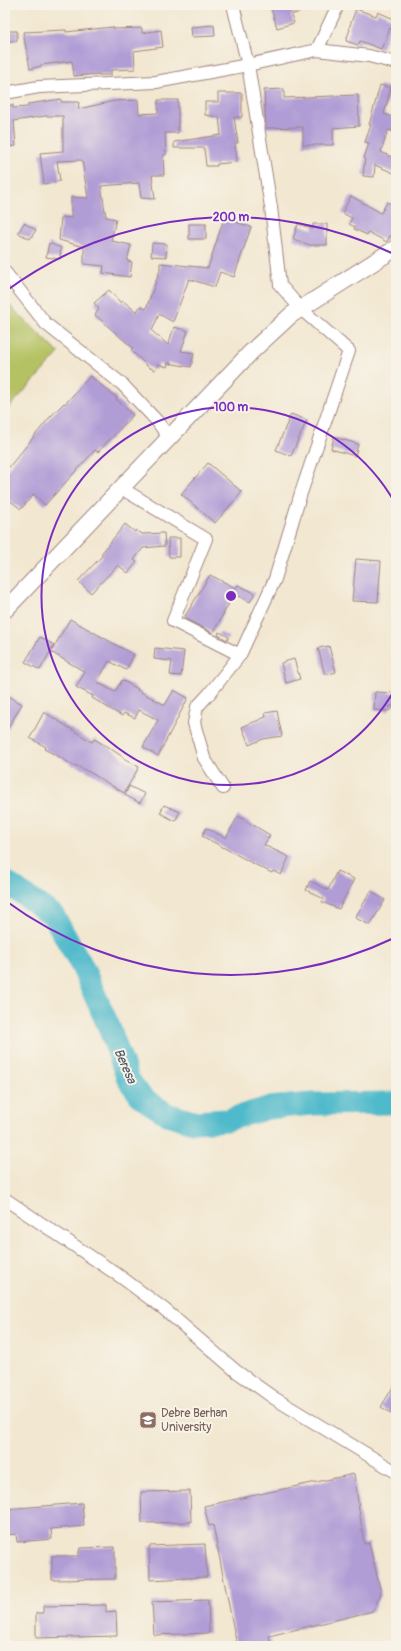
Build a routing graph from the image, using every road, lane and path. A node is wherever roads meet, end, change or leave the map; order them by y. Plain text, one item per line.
1 (233, 5) edge
2 (338, 5) edge
3 (317, 50) junction
4 (396, 63) edge
5 (248, 65) junction
6 (5, 93) edge
7 (396, 248) edge
8 (5, 272) edge
9 (301, 309) junction
10 (169, 438) junction
11 (121, 488) junction
12 (5, 610) edge
13 (240, 655) junction
14 (223, 788) dead end
15 (5, 1199) edge
16 (396, 1472) edge

1 - 5 street
2 - 3 street
3 - 4 street
3 - 5 street
5 - 6 street
5 - 9 street
7 - 9 main road
8 - 10 street
9 - 10 main road
9 - 13 street
10 - 11 main road
11 - 12 main road
11 - 13 street
13 - 14 street
15 - 16 street

